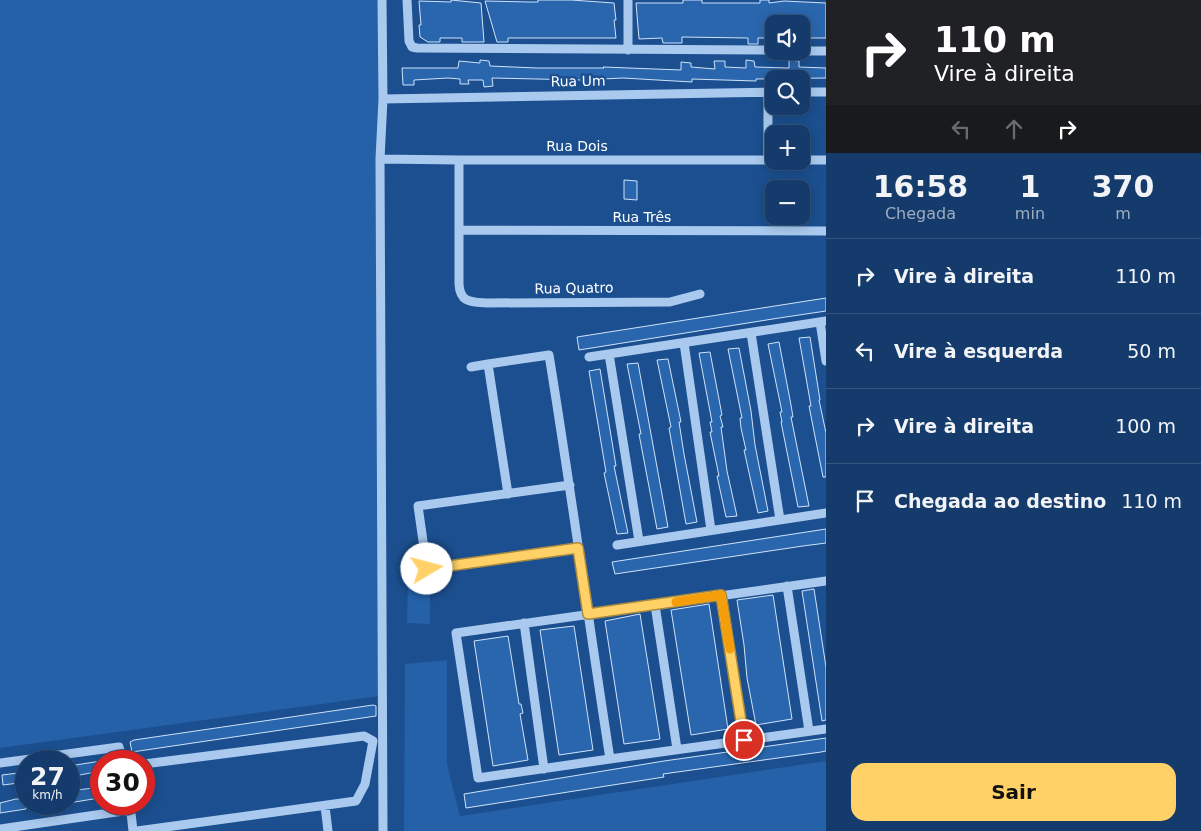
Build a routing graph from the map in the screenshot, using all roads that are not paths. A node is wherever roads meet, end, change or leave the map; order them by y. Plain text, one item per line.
1 (382, 0) edge
2 (407, 0) edge
3 (628, 0) edge
4 (628, 50) junction
5 (765, 50) edge
6 (810, 50) edge
7 (826, 51) edge
8 (765, 92) edge
9 (810, 92) edge
10 (826, 92) edge
11 (382, 99) junction
12 (380, 159) junction
13 (459, 160) junction
14 (765, 160) edge
15 (810, 160) edge
16 (826, 160) edge
17 (459, 230) junction
18 (826, 231) edge
19 (700, 294) dead end
20 (823, 322) edge
21 (752, 333) junction
22 (684, 343) junction
23 (610, 354) junction
24 (589, 357) dead end
25 (826, 361) edge
26 (488, 364) junction
27 (471, 366) dead end
28 (570, 485) junction
29 (508, 494) junction
30 (826, 512) edge
31 (780, 520) junction
32 (711, 530) junction
33 (639, 541) junction
34 (617, 544) dead end
35 (578, 548) junction
36 (826, 581) edge
37 (786, 586) junction
38 (721, 595) junction
39 (655, 604) junction
40 (588, 614) junction
41 (524, 623) junction
42 (826, 729) edge
43 (809, 731) junction
44 (744, 740) junction
45 (677, 749) junction
46 (97, 750) edge
47 (120, 750) edge
48 (90, 751) edge
49 (610, 759) junction
50 (0, 763) edge
51 (155, 763) edge
52 (544, 769) junction
53 (325, 806) junction
54 (90, 814) edge
55 (132, 815) edge
56 (0, 829) edge
57 (135, 831) edge
58 (328, 831) edge
59 (383, 831) edge

1 - 11 street
2 - 4 street
3 - 4 street
4 - 5 street
6 - 7 street
8 - 11 street, Rua Um
9 - 10 street
11 - 12 street
12 - 13 street, Rua Dois
12 - 59 street
13 - 14 street, Rua Dois
13 - 17 street
15 - 16 street
17 - 18 street, Rua Três
17 - 19 street, Rua Quatro
20 - 21 street
20 - 25 street
21 - 22 street
21 - 31 street
22 - 23 street
22 - 32 street
23 - 24 street
23 - 33 street
26 - 27 street
26 - 28 street
26 - 29 street
28 - 29 street
28 - 35 street
29 - 35 street
30 - 31 street
31 - 32 street
32 - 33 street
33 - 34 street
35 - 40 street
36 - 37 street
37 - 38 street
37 - 43 street
38 - 39 street
38 - 44 street
39 - 40 street
39 - 45 street
40 - 41 street
40 - 49 street
41 - 52 street
41 - 52 street
42 - 43 street
43 - 44 street
44 - 45 street
45 - 49 street
46 - 47 street
48 - 50 street
49 - 52 street
51 - 53 street
53 - 57 street
53 - 58 street
54 - 56 street
55 - 57 street

